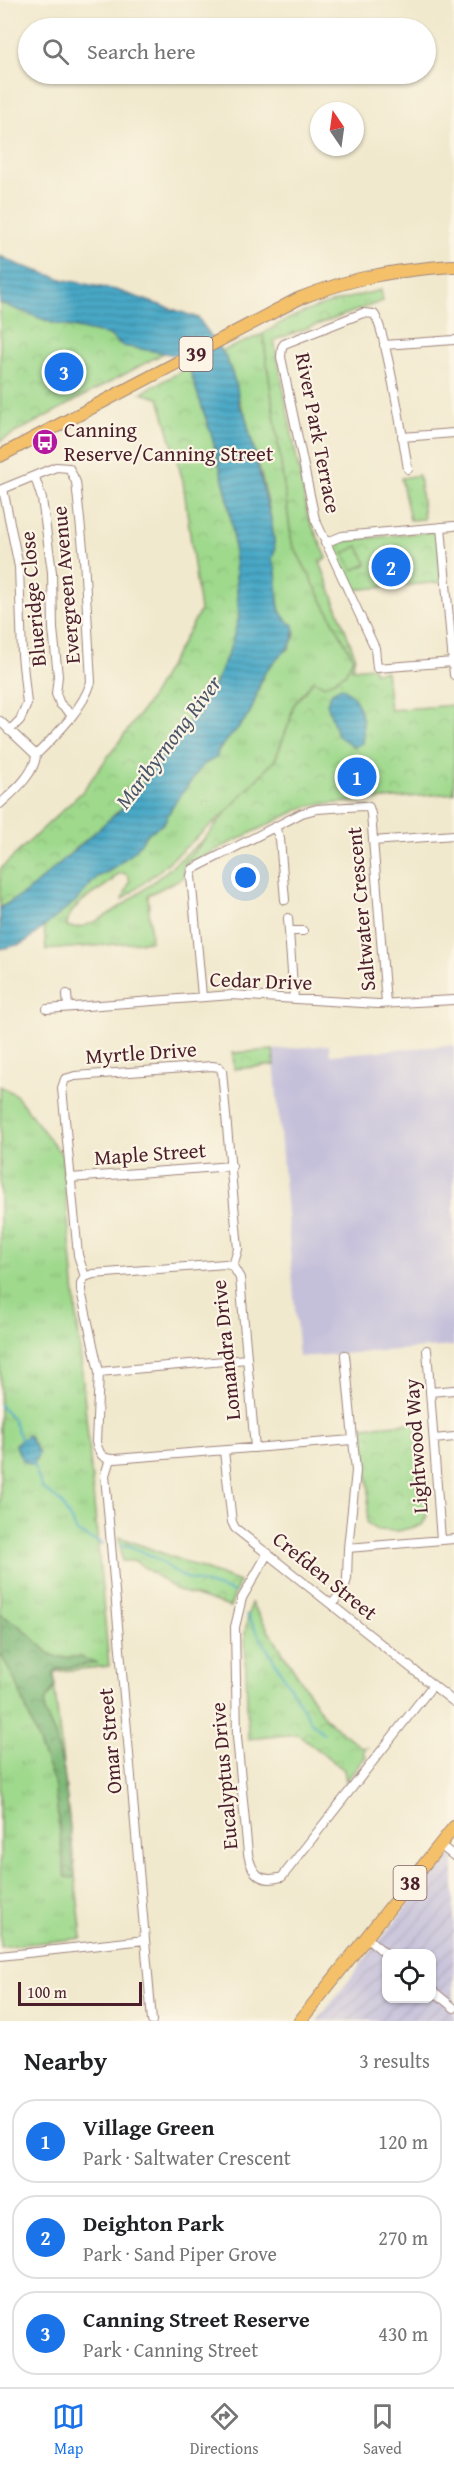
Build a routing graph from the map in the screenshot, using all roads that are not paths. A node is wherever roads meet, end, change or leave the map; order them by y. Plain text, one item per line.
1 (454, 266) edge
2 (454, 340) edge
3 (384, 345) junction
4 (454, 433) edge
5 (402, 437) junction
6 (21, 445) junction
7 (0, 456) edge
8 (0, 461) edge
9 (408, 469) dead end
10 (35, 477) junction
11 (2, 490) edge
12 (454, 526) edge
13 (441, 527) junction
14 (325, 543) junction
15 (453, 662) edge
16 (454, 675) edge
17 (71, 714) junction
18 (0, 721) edge
19 (9, 731) junction
20 (36, 755) junction
21 (0, 804) edge
22 (275, 828) junction
23 (454, 835) edge
24 (373, 841) junction
25 (285, 900) dead end
26 (288, 918) dead end
27 (303, 931) dead end
28 (289, 932) junction
29 (67, 994) dead end
30 (202, 996) junction
31 (294, 999) junction
32 (454, 1000) edge
33 (386, 1003) junction
34 (68, 1007) junction
35 (47, 1009) dead end
36 (232, 1166) junction
37 (70, 1178) junction
38 (233, 1266) junction
39 (85, 1277) junction
40 (427, 1350) dead end
41 (345, 1355) dead end
42 (247, 1359) junction
43 (99, 1372) junction
44 (454, 1390) edge
45 (430, 1392) junction
46 (454, 1437) edge
47 (434, 1439) junction
48 (352, 1440) junction
49 (255, 1448) junction
50 (224, 1451) junction
51 (110, 1459) junction
52 (454, 1539) edge
53 (441, 1540) junction
54 (348, 1548) junction
55 (267, 1553) junction
56 (332, 1604) junction
57 (433, 1685) junction
58 (454, 1702) edge
59 (454, 1827) edge
60 (440, 1845) junction
61 (454, 1856) edge
62 (366, 1937) junction
63 (146, 1940) junction
64 (382, 1950) edge
65 (0, 1956) edge
66 (436, 1993) edge
67 (454, 2008) edge
68 (152, 2021) edge
69 (300, 2021) edge

1 - 6 main road, 39
2 - 3 street
3 - 5 street, River Park Terrace
3 - 14 street, River Park Terrace
4 - 5 street
5 - 9 street, River Park Terrace
6 - 7 main road, 39
6 - 8 street
10 - 11 street, Evergreen Avenue
10 - 17 street, Blueridge Close
10 - 17 street, Evergreen Avenue
11 - 19 street
12 - 13 street
13 - 14 street
13 - 15 street
14 - 15 street, River Park Terrace
15 - 16 street
17 - 20 street, Evergreen Avenue
18 - 19 street
19 - 20 street
20 - 21 street, Evergreen Avenue
22 - 24 street, Saltwater Crescent
22 - 25 street
22 - 30 street, Saltwater Crescent
23 - 24 street
24 - 33 street, Saltwater Crescent
26 - 28 street
27 - 28 street
28 - 31 street
29 - 34 street
30 - 31 street, Cedar Drive
30 - 34 street, Cedar Drive
31 - 33 street, Cedar Drive
32 - 33 street, Cedar Drive
34 - 35 street, Cedar Drive
36 - 37 street, Maple Street
36 - 37 street, Myrtle Drive
36 - 38 street, Myrtle Drive
37 - 39 street, Myrtle Drive
38 - 39 street, Lomandra Drive
38 - 42 street, Lomandra Drive
39 - 43 street
40 - 45 street, Lightwood Way
41 - 48 street
42 - 43 street
42 - 49 street, Lomandra Drive
43 - 51 street
44 - 45 street
45 - 47 street, Lightwood Way
46 - 47 street
47 - 53 street, Lightwood Way
48 - 49 street
48 - 54 street
49 - 50 street
50 - 51 street
50 - 55 street, Crefden Street
51 - 63 street, Omar Street
52 - 53 street
53 - 54 street
54 - 56 street
55 - 56 street, Crefden Street
55 - 57 street, Eucalyptus Drive
56 - 57 street, Crefden Street
57 - 58 street, Crefden Street
59 - 60 main road, 38
60 - 61 street
60 - 62 main road, 38
62 - 64 street
62 - 69 main road, 38
63 - 65 street
63 - 68 street, Omar Street
66 - 67 street

